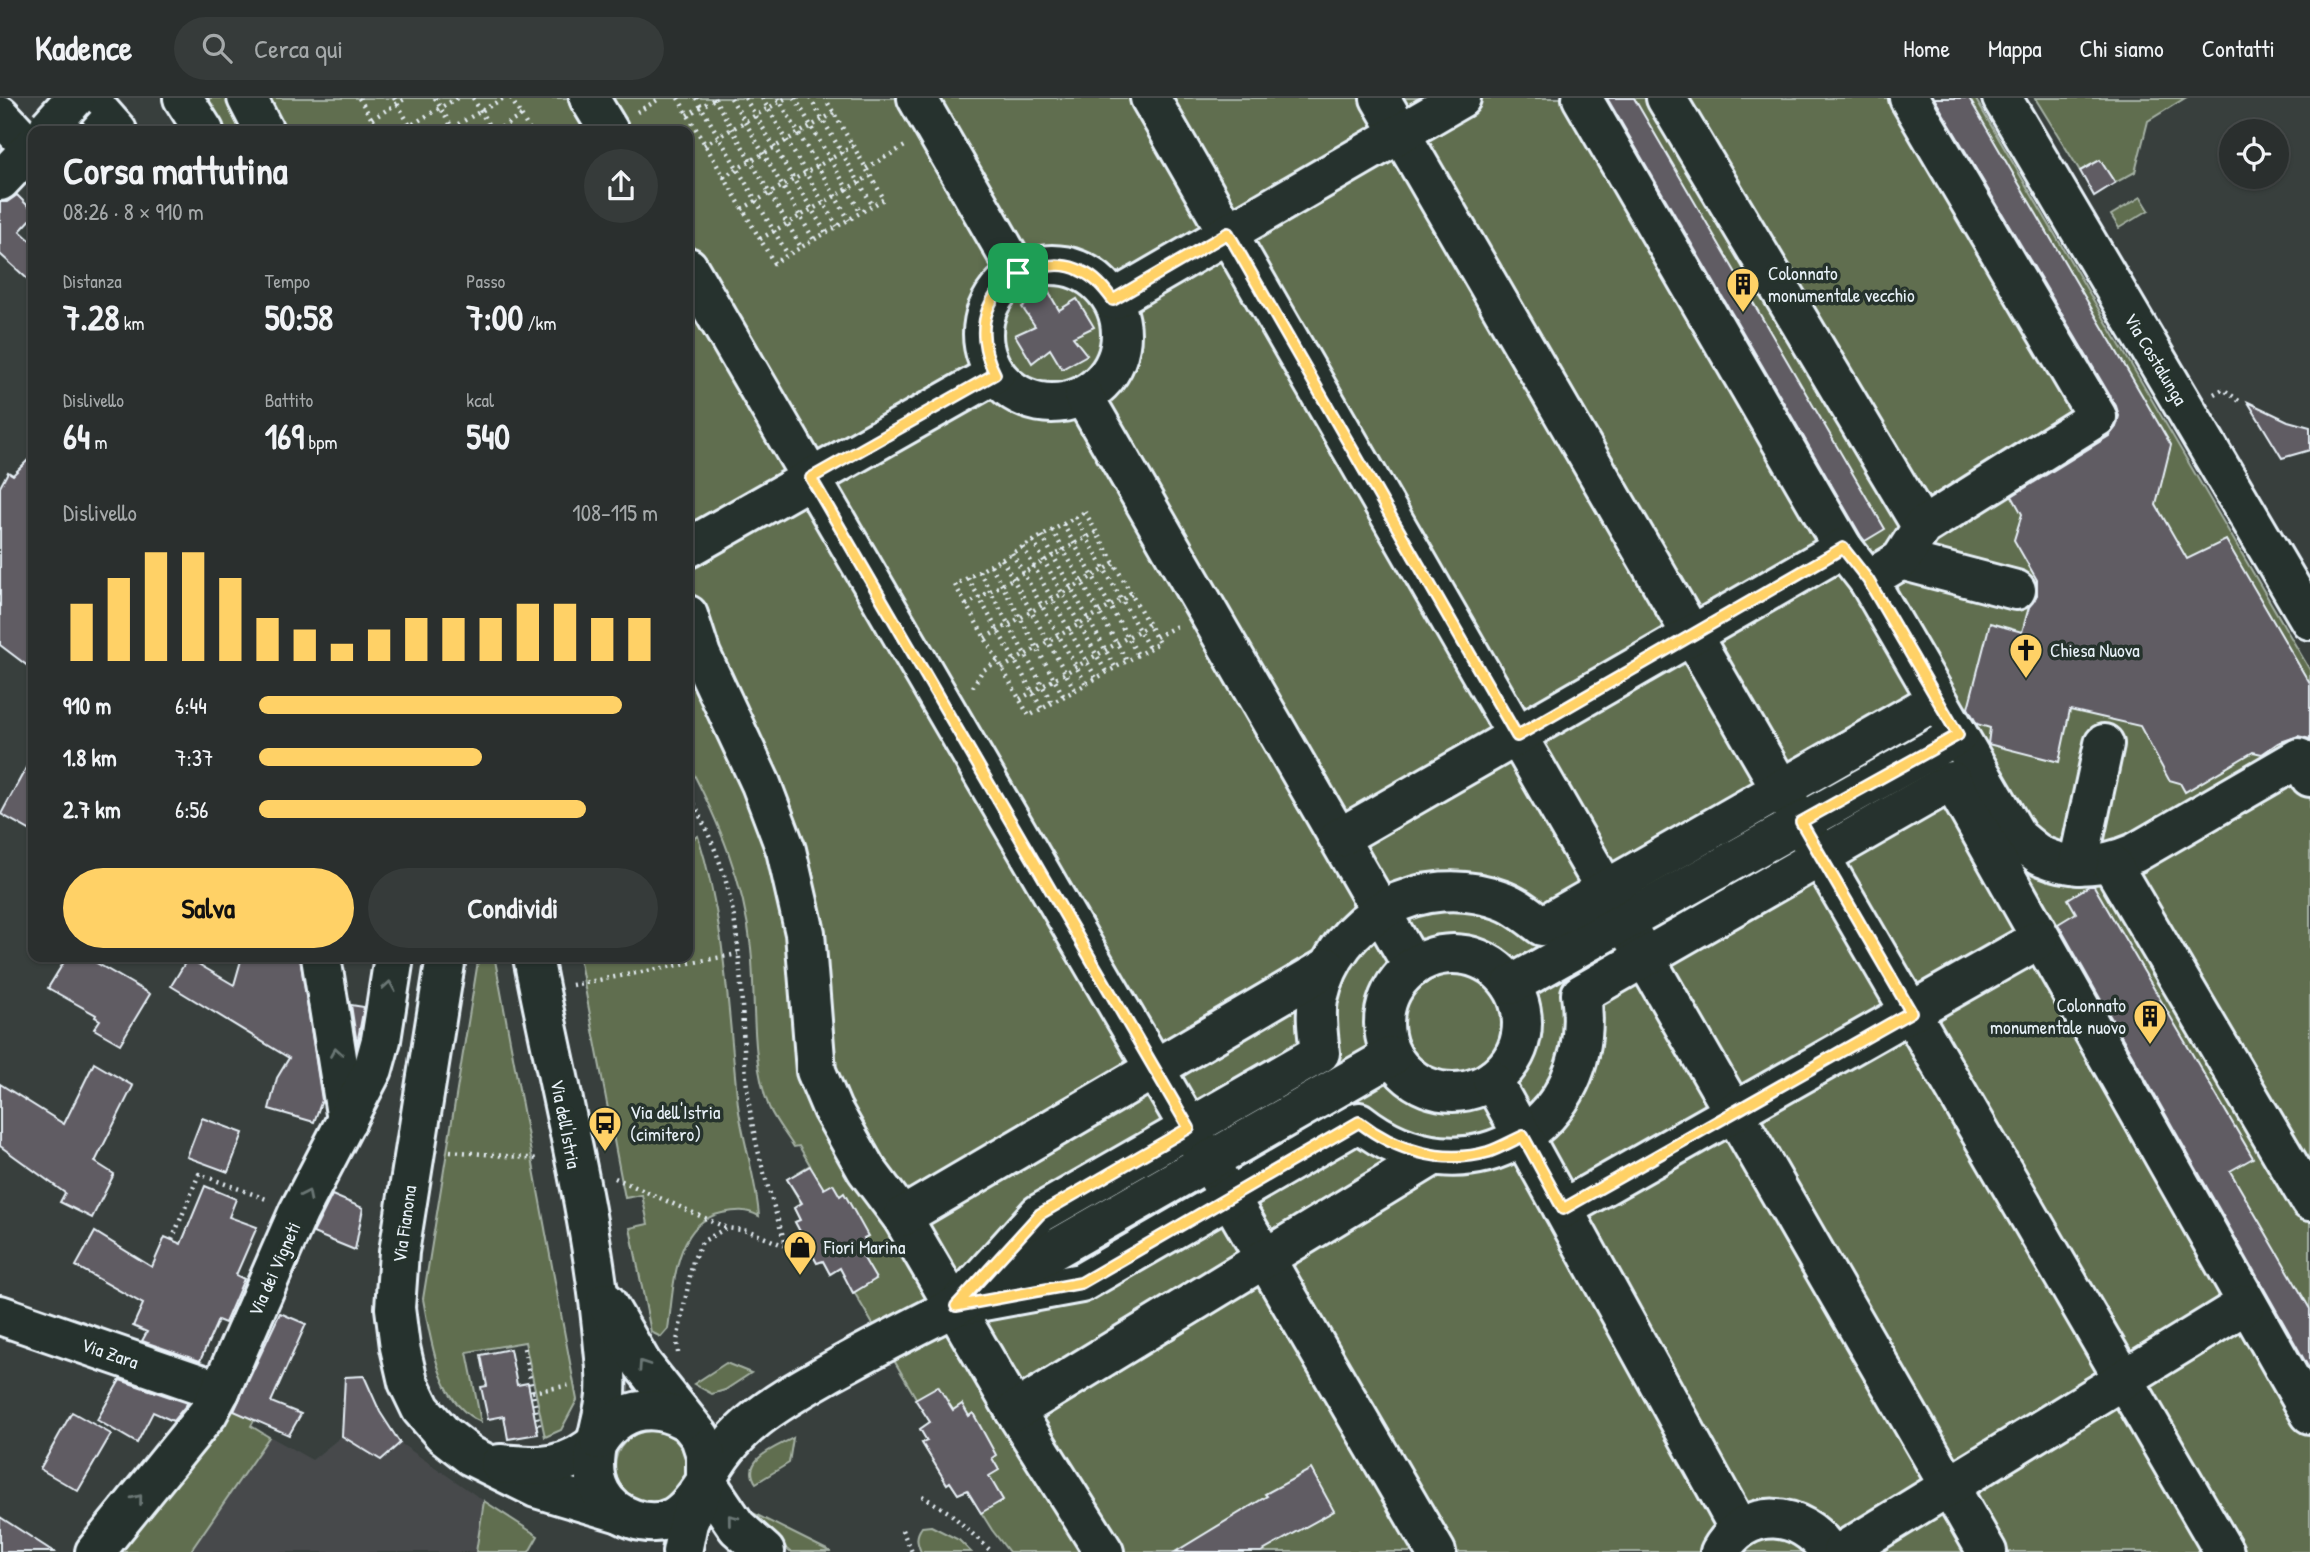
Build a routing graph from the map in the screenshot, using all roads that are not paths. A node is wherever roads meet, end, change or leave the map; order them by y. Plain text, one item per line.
1 (75, 98) edge
2 (88, 98) edge
3 (183, 98) edge
4 (247, 98) edge
5 (589, 98) edge
6 (1150, 98) edge
7 (1380, 98) edge
8 (1461, 98) edge
9 (1582, 98) edge
10 (1909, 98) edge
11 (2002, 98) edge
12 (1670, 100) edge
13 (926, 114) edge
14 (0, 116) edge
15 (51, 126) edge
16 (113, 126) edge
17 (201, 126) edge
18 (261, 126) edge
19 (606, 126) edge
20 (28, 133) edge
21 (1401, 133) junction
22 (28, 152) edge
23 (0, 181) edge
24 (1228, 233) junction
25 (1018, 273) junction
26 (693, 276) edge
27 (1113, 300) junction
28 (995, 374) junction
29 (1084, 397) junction
30 (811, 478) junction
31 (1922, 527) junction
32 (693, 545) edge
33 (1843, 548) junction
34 (1901, 560) junction
35 (1868, 580) junction
36 (2017, 590) dead end
37 (2310, 620) edge
38 (693, 630) edge
39 (1692, 635) junction
40 (1937, 700) junction
41 (1958, 735) junction
42 (1517, 736) junction
43 (2105, 744) dead end
44 (2310, 777) edge
45 (1781, 789) junction
46 (1801, 822) junction
47 (1339, 838) junction
48 (1820, 857) junction
49 (2095, 864) junction
50 (1615, 906) junction
51 (1380, 909) junction
52 (2039, 939) junction
53 (1645, 957) junction
54 (322, 962) edge
55 (393, 962) edge
56 (445, 962) edge
57 (534, 962) edge
58 (1328, 967) junction
59 (1413, 967) junction
60 (1511, 985) junction
61 (1911, 1012) junction
62 (1392, 1056) junction
63 (1155, 1069) junction
64 (1492, 1080) junction
65 (1734, 1112) junction
66 (346, 1120) junction
67 (1189, 1128) junction
68 (1523, 1136) junction
69 (1433, 1156) junction
70 (1209, 1161) junction
71 (1229, 1197) junction
72 (2310, 1201) edge
73 (1563, 1209) junction
74 (902, 1217) junction
75 (1265, 1259) junction
76 (600, 1291) junction
77 (2246, 1304) junction
78 (956, 1306) junction
79 (0, 1315) edge
80 (2124, 1379) junction
81 (220, 1391) junction
82 (768, 1407) junction
83 (1015, 1411) junction
84 (2310, 1414) edge
85 (684, 1420) junction
86 (599, 1440) junction
87 (481, 1462) junction
88 (705, 1481) junction
89 (1949, 1486) junction
90 (620, 1513) junction
91 (1729, 1541) edge
92 (96, 1552) edge
93 (642, 1552) edge
94 (682, 1552) edge
95 (765, 1552) edge
96 (1104, 1552) edge
97 (1436, 1552) edge
98 (1829, 1552) edge
99 (1842, 1552) edge
100 (1987, 1552) edge
101 (2224, 1552) edge

1 - 15 street, bridge
2 - 16 street
3 - 17 street
4 - 18 street
5 - 19 street
6 - 24 street
7 - 21 street
8 - 21 street
9 - 33 street
10 - 31 street
11 - 37 street, Via Costalunga
12 - 31 street
13 - 25 street
14 - 20 street
21 - 24 street
21 - 39 street
22 - 23 street
24 - 27 street
24 - 42 street
25 - 27 street
25 - 28 street
26 - 30 street
27 - 29 street
28 - 29 street
28 - 30 street
29 - 47 street
30 - 32 street
30 - 63 street
31 - 34 street
33 - 35 street
33 - 39 street
34 - 35 street
34 - 36 street
35 - 40 street
38 - 74 street
39 - 42 street
39 - 45 street
40 - 41 street
40 - 45 street
41 - 46 street
41 - 49 street
42 - 47 street
42 - 50 street
43 - 49 street
44 - 49 street
45 - 46 street
45 - 50 street
46 - 48 street
46 - 50 street
47 - 51 street
48 - 52 street
48 - 53 street
48 - 61 street
49 - 72 street
50 - 51 street
50 - 53 street
50 - 60 street
51 - 58 street
51 - 59 street
52 - 61 street
52 - 77 street
53 - 65 street
53 - 68 street
66 -> 54 street
66 -> 55 street, Via dei Vigneti
56 - 87 street, Via Fianona
57 - 76 street, Via dell'Istria
58 - 63 street
58 - 67 street
59 - 60 street
59 - 62 street
60 - 64 street
61 - 65 street
61 - 80 street
62 - 64 street
62 - 70 street
63 - 67 street
63 - 74 street
64 - 68 street
65 - 73 street
65 - 89 street
81 -> 66 street, Via dei Vigneti
67 - 70 street
67 - 78 street
68 - 69 street
68 - 73 street
69 - 71 street
69 - 75 street
70 - 71 street
70 - 78 street
71 - 75 street
71 - 78 street
73 - 91 street
74 - 78 street
75 - 83 street
75 - 97 street
85 -> 76 street, Via dell'Istria
76 - 86 street, Via dell'Istria
77 - 80 street
77 - 84 street
78 - 82 street
78 - 83 street
79 - 81 street, Via Zara
80 - 89 street
80 - 101 street
92 -> 81 street, Via dei Vigneti
82 - 85 street
82 - 88 street
83 - 96 street
85 - 86 street
85 - 88 street, Via dell'Istria
86 - 87 street
86 - 90 street, Via dell'Istria
87 - 90 street, Via Fianona
88 - 90 street
88 - 94 street, Via dell'Istria
95 -> 88 street
89 - 99 street
89 - 100 street
90 - 93 street, Via dell'Istria
91 - 98 street

